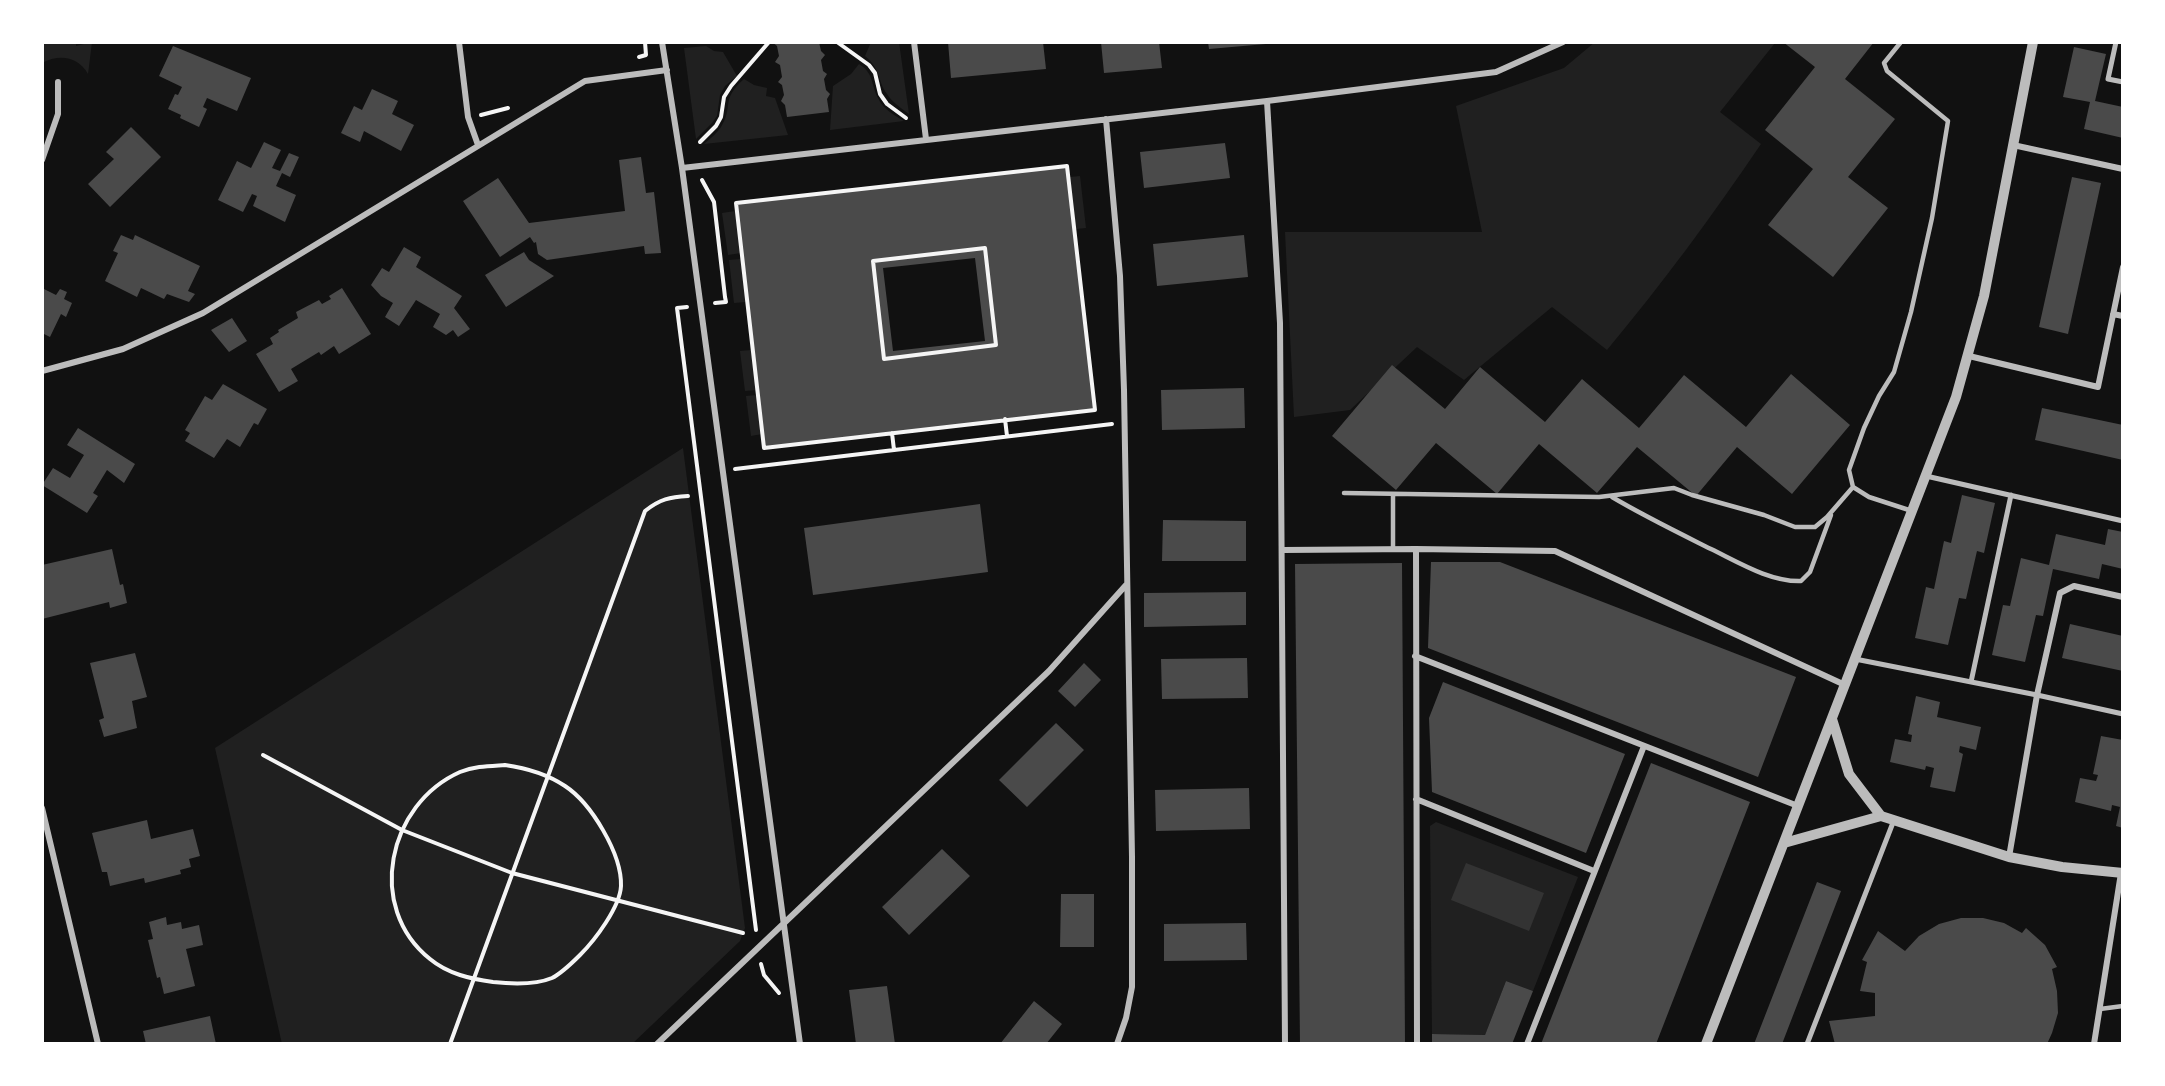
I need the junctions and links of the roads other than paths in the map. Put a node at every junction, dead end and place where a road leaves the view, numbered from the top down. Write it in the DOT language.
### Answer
graph roads {
  1 [pos="459,42"];
  2 [pos="662,42"];
  3 [pos="914,42"];
  4 [pos="1563,42"];
  5 [pos="1901,42"];
  6 [pos="2033,42"];
  7 [pos="2116,42"];
  8 [pos="667,70"];
  9 [pos="58,82"];
  10 [pos="2123,82"];
  11 [pos="1267,101"];
  12 [pos="1106,119"];
  13 [pos="926,139"];
  14 [pos="478,145"];
  15 [pos="2013,145"];
  16 [pos="42,160"];
  17 [pos="682,168"];
  18 [pos="2123,169"];
  19 [pos="2123,267"];
  20 [pos="2113,314"];
  21 [pos="2123,316"];
  22 [pos="1969,356"];
  23 [pos="42,371"];
  24 [pos="1926,476"];
  25 [pos="1853,487"];
  26 [pos="1344,493"];
  27 [pos="1393,494"];
  28 [pos="2012,495"];
  29 [pos="1612,496"];
  30 [pos="1912,511"];
  31 [pos="1832,512"];
  32 [pos="2123,521"];
  33 [pos="1393,549"];
  34 [pos="1416,549"];
  35 [pos="1283,550"];
  36 [pos="1127,584"];
  37 [pos="2123,597"];
  38 [pos="1415,656"];
  39 [pos="1855,659"];
  40 [pos="1971,682"];
  41 [pos="1845,685"];
  42 [pos="2037,694"];
  43 [pos="2123,714"];
  44 [pos="1832,719"];
  45 [pos="1644,746"];
  46 [pos="1416,799"];
  47 [pos="1798,806"];
  48 [pos="42,808"];
  49 [pos="1881,816"];
  50 [pos="1894,820"];
  51 [pos="1784,843"];
  52 [pos="2009,857"];
  53 [pos="1594,871"];
  54 [pos="2122,873"];
  55 [pos="784,923"];
  56 [pos="2123,1006"];
  57 [pos="2100,1009"];
  58 [pos="98,1044"];
  59 [pos="657,1044"];
  60 [pos="800,1044"];
  61 [pos="1117,1044"];
  62 [pos="1285,1044"];
  63 [pos="1417,1044"];
  64 [pos="1527,1044"];
  65 [pos="1706,1044"];
  66 [pos="1808,1044"];
  67 [pos="2094,1044"];
  1 -- 14 [label="street"];
  2 -- 8 [label="street"];
  3 -- 13 [label="street"];
  4 -- 11 [label="street"];
  5 -- 25 [label="lane"];
  6 -- 15 [label="street"];
  7 -- 10 [label="street"];
  8 -- 14 [label="street"];
  8 -- 17 [label="street"];
  9 -- 16 [label="street"];
  11 -- 12 [label="street"];
  11 -- 35 [label="street"];
  12 -- 13 [label="street"];
  12 -- 36 [label="street"];
  13 -- 17 [label="street"];
  14 -- 23 [label="street"];
  15 -- 18 [label="street"];
  15 -- 22 [label="street"];
  17 -- 55 [label="street"];
  19 -- 20 [label="street"];
  20 -- 21 [label="street"];
  20 -- 22 [label="street"];
  22 -- 24 [label="street"];
  24 -- 28 [label="street"];
  24 -- 30 [label="street"];
  25 -- 30 [label="lane"];
  25 -- 31 [label="lane"];
  26 -- 27 [label="lane"];
  27 -- 29 [label="lane"];
  27 -- 33 [label="lane"];
  28 -- 32 [label="street"];
  28 -- 40 [label="street"];
  29 -- 31 [label="lane"];
  29 -- 31 [label="lane"];
  30 -- 39 [label="street"];
  33 -- 34 [label="street"];
  33 -- 35 [label="street"];
  34 -- 38 [label="street"];
  34 -- 41 [label="street"];
  35 -- 62 [label="street"];
  36 -- 55 [label="street"];
  36 -- 61 [label="street"];
  37 -- 42 [label="street"];
  38 -- 45 [label="street"];
  38 -- 46 [label="street"];
  39 -- 40 [label="street"];
  39 -- 41 [label="street"];
  40 -- 42 [label="street"];
  41 -- 44 [label="street"];
  42 -- 43 [label="street"];
  42 -- 52 [label="street"];
  44 -- 47 [label="street"];
  44 -- 49 [label="street"];
  45 -- 47 [label="street"];
  45 -- 53 [label="street"];
  46 -- 53 [label="street"];
  46 -- 63 [label="street"];
  47 -- 51 [label="street"];
  48 -- 58 [label="street"];
  49 -- 50 [label="street"];
  49 -- 51 [label="street"];
  50 -- 52 [label="street"];
  50 -- 66 [label="street"];
  51 -- 65 [label="street"];
  52 -- 54 [label="street"];
  53 -- 64 [label="street"];
  54 -- 57 [label="street"];
  55 -- 59 [label="street"];
  55 -- 60 [label="street"];
  56 -- 57 [label="lane"];
  57 -- 67 [label="street"];
}
